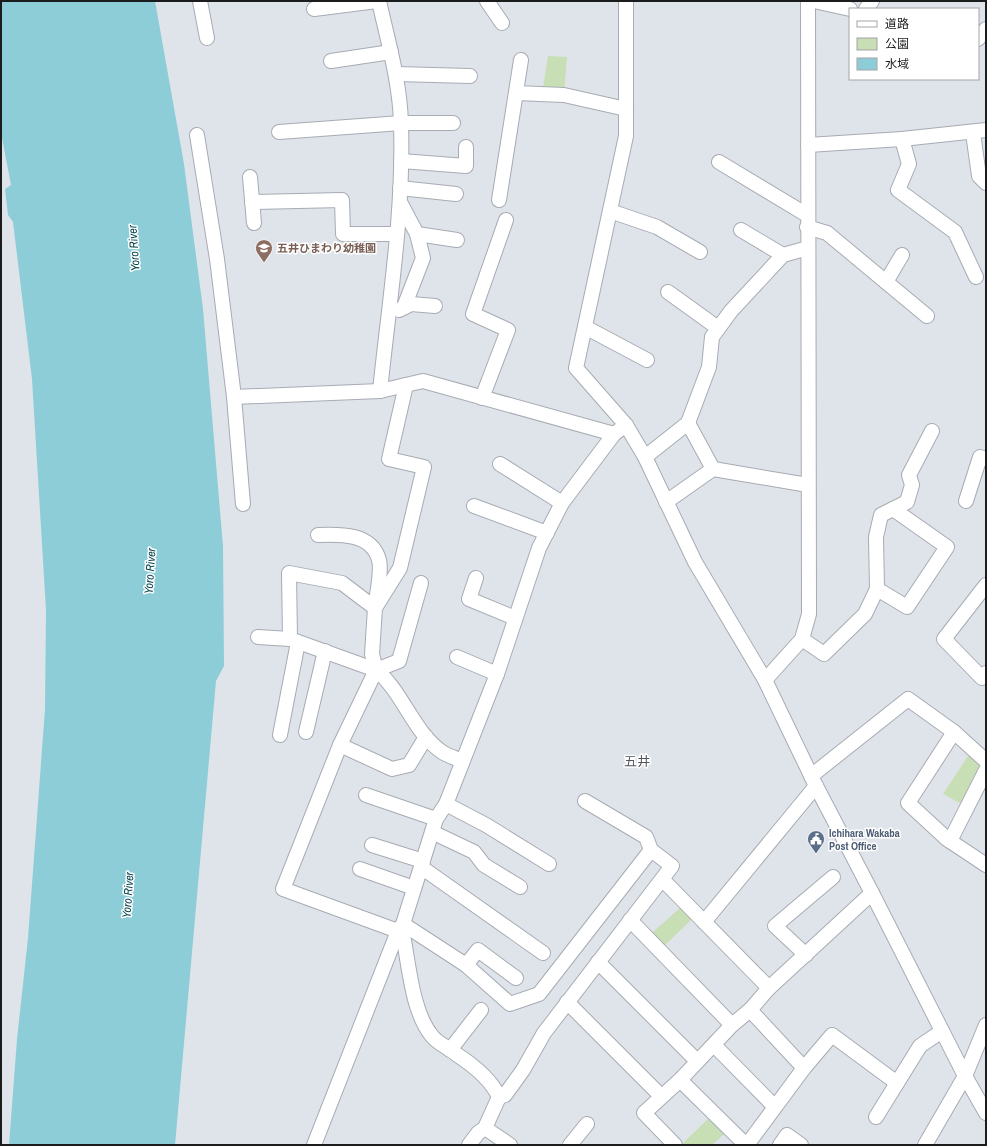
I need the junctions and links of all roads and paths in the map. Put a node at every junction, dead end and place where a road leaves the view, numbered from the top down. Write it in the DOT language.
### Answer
graph roads {
  1 [pos="200,1"];
  2 [pos="378,1"];
  3 [pos="488,1"];
  4 [pos="626,1"];
  5 [pos="808,1"];
  6 [pos="814,1"];
  7 [pos="314,9"];
  8 [pos="849,9"];
  9 [pos="502,23"];
  10 [pos="986,29"];
  11 [pos="207,38"];
  12 [pos="979,38"];
  13 [pos="391,52"];
  14 [pos="521,60"];
  15 [pos="331,61"];
  16 [pos="396,74"];
  17 [pos="470,76"];
  18 [pos="516,93"];
  19 [pos="626,109"];
  20 [pos="401,123"];
  21 [pos="453,123"];
  22 [pos="979,131"];
  23 [pos="279,132"];
  24 [pos="196,135"];
  25 [pos="902,139"];
  26 [pos="808,144"];
  27 [pos="466,147"];
  28 [pos="400,161"];
  29 [pos="719,162"];
  30 [pos="250,177"];
  31 [pos="986,183"];
  32 [pos="456,194"];
  33 [pos="400,195"];
  34 [pos="499,200"];
  35 [pos="252,202"];
  36 [pos="610,211"];
  37 [pos="506,220"];
  38 [pos="807,221"];
  39 [pos="254,223"];
  40 [pos="741,230"];
  41 [pos="397,234"];
  42 [pos="417,234"];
  43 [pos="457,240"];
  44 [pos="808,248"];
  45 [pos="700,252"];
  46 [pos="784,255"];
  47 [pos="902,255"];
  48 [pos="976,277"];
  49 [pos="886,282"];
  50 [pos="668,292"];
  51 [pos="435,306"];
  52 [pos="404,307"];
  53 [pos="388,315"];
  54 [pos="928,316"];
  55 [pos="585,327"];
  56 [pos="718,328"];
  57 [pos="647,360"];
  58 [pos="406,385"];
  59 [pos="380,391"];
  60 [pos="234,397"];
  61 [pos="482,398"];
  62 [pos="688,423"];
  63 [pos="626,425"];
  64 [pos="932,431"];
  65 [pos="614,434"];
  66 [pos="645,457"];
  67 [pos="986,459"];
  68 [pos="500,464"];
  69 [pos="713,469"];
  70 [pos="808,485"];
  71 [pos="966,501"];
  72 [pos="666,502"];
  73 [pos="562,503"];
  74 [pos="243,504"];
  75 [pos="474,506"];
  76 [pos="893,509"];
  77 [pos="546,533"];
  78 [pos="318,535"];
  79 [pos="476,578"];
  80 [pos="421,583"];
  81 [pos="986,584"];
  82 [pos="877,589"];
  83 [pos="376,608"];
  84 [pos="515,618"];
  85 [pos="258,637"];
  86 [pos="802,639"];
  87 [pos="294,640"];
  88 [pos="325,651"];
  89 [pos="457,657"];
  90 [pos="376,670"];
  91 [pos="986,673"];
  92 [pos="497,674"];
  93 [pos="765,680"];
  94 [pos="306,732"];
  95 [pos="954,732"];
  96 [pos="280,734"];
  97 [pos="426,737"];
  98 [pos="340,745"];
  99 [pos="462,761"];
  100 [pos="986,761"];
  101 [pos="986,770"];
  102 [pos="813,781"];
  103 [pos="366,795"];
  104 [pos="585,802"];
  105 [pos="446,804"];
  106 [pos="434,826"];
  107 [pos="950,841"];
  108 [pos="372,845"];
  109 [pos="651,850"];
  110 [pos="422,864"];
  111 [pos="549,864"];
  112 [pos="986,866"];
  113 [pos="360,869"];
  114 [pos="833,877"];
  115 [pos="662,880"];
  116 [pos="520,887"];
  117 [pos="414,888"];
  118 [pos="872,893"];
  119 [pos="630,920"];
  120 [pos="704,922"];
  121 [pos="401,928"];
  122 [pos="543,953"];
  123 [pos="806,955"];
  124 [pos="598,962"];
  125 [pos="466,965"];
  126 [pos="516,978"];
  127 [pos="769,988"];
  128 [pos="567,1002"];
  129 [pos="481,1010"];
  130 [pos="750,1010"];
  131 [pos="732,1025"];
  132 [pos="986,1025"];
  133 [pos="942,1031"];
  134 [pos="714,1046"];
  135 [pos="450,1050"];
  136 [pos="698,1061"];
  137 [pos="804,1068"];
  138 [pos="965,1076"];
  139 [pos="680,1080"];
  140 [pos="897,1083"];
  141 [pos="661,1096"];
  142 [pos="499,1097"];
  143 [pos="774,1106"];
  144 [pos="986,1113"];
  145 [pos="876,1117"];
  146 [pos="587,1124"];
  147 [pos="485,1128"];
  148 [pos="314,1145"];
  149 [pos="469,1145"];
  150 [pos="510,1145"];
  151 [pos="570,1145"];
  152 [pos="675,1145"];
  153 [pos="746,1145"];
  154 [pos="780,1145"];
  155 [pos="801,1145"];
  156 [pos="925,1145"];
  1 -- 11 [label="street"];
  2 -- 7 [label="street"];
  2 -- 13 [label="street"];
  3 -- 9 [label="street"];
  4 -- 19 [label="street"];
  5 -- 26 [label="street"];
  6 -- 8 [label="street"];
  10 -- 12 [label="street"];
  13 -- 15 [label="street"];
  13 -- 16 [label="street"];
  14 -- 18 [label="street"];
  16 -- 17 [label="street"];
  16 -- 20 [label="street"];
  18 -- 19 [label="street"];
  18 -- 34 [label="street"];
  19 -- 36 [label="street"];
  20 -- 21 [label="street"];
  20 -- 23 [label="street"];
  20 -- 28 [label="street"];
  22 -- 25 [label="street"];
  22 -- 31 [label="street"];
  24 -- 60 [label="street"];
  25 -- 26 [label="street"];
  25 -- 48 [label="street"];
  26 -- 38 [label="street"];
  27 -- 28 [label="street"];
  28 -- 33 [label="street"];
  29 -- 38 [label="street"];
  30 -- 35 [label="street"];
  32 -- 33 [label="street"];
  33 -- 41 [label="street"];
  33 -- 42 [label="street"];
  35 -- 39 [label="street"];
  35 -- 41 [label="street"];
  36 -- 45 [label="street"];
  36 -- 55 [label="street"];
  37 -- 61 [label="street"];
  38 -- 44 [label="street"];
  38 -- 49 [label="street"];
  40 -- 46 [label="street"];
  41 -- 53 [label="street"];
  42 -- 43 [label="street"];
  42 -- 52 [label="street"];
  44 -- 46 [label="street"];
  44 -- 70 [label="street"];
  46 -- 56 [label="street"];
  47 -- 49 [label="street"];
  49 -- 54 [label="street"];
  50 -- 56 [label="street"];
  51 -- 52 [label="street"];
  52 -- 53 [label="street"];
  53 -- 59 [label="street"];
  55 -- 57 [label="street"];
  55 -- 63 [label="street"];
  56 -- 62 [label="street"];
  58 -- 59 [label="street"];
  58 -- 61 [label="street"];
  58 -- 83 [label="street"];
  59 -- 60 [label="street"];
  60 -- 74 [label="street"];
  61 -- 65 [label="street"];
  62 -- 66 [label="street"];
  62 -- 69 [label="street"];
  63 -- 65 [label="street"];
  63 -- 66 [label="street"];
  64 -- 76 [label="street"];
  65 -- 73 [label="street"];
  66 -- 72 [label="street"];
  67 -- 71 [label="street"];
  68 -- 73 [label="street"];
  69 -- 70 [label="street"];
  69 -- 72 [label="street"];
  70 -- 86 [label="street"];
  72 -- 93 [label="street"];
  73 -- 77 [label="street"];
  75 -- 77 [label="street"];
  76 -- 82 [label="street"];
  76 -- 82 [label="street"];
  77 -- 84 [label="street"];
  78 -- 83 [label="street"];
  79 -- 84 [label="street"];
  80 -- 90 [label="street"];
  81 -- 91 [label="street"];
  82 -- 86 [label="street"];
  83 -- 87 [label="street"];
  83 -- 90 [label="street"];
  84 -- 92 [label="street"];
  85 -- 87 [label="street"];
  86 -- 93 [label="street"];
  87 -- 88 [label="street"];
  87 -- 96 [label="street"];
  88 -- 90 [label="street"];
  88 -- 94 [label="street"];
  89 -- 92 [label="street"];
  90 -- 97 [label="street"];
  90 -- 98 [label="street"];
  92 -- 99 [label="street"];
  93 -- 102 [label="street"];
  95 -- 100 [label="street"];
  95 -- 102 [label="street"];
  95 -- 107 [label="street"];
  97 -- 98 [label="street"];
  97 -- 99 [label="street"];
  98 -- 121 [label="street"];
  99 -- 105 [label="street"];
  101 -- 107 [label="street"];
  102 -- 118 [label="street"];
  102 -- 120 [label="street"];
  103 -- 106 [label="street"];
  104 -- 109 [label="street"];
  105 -- 106 [label="street"];
  105 -- 111 [label="street"];
  106 -- 110 [label="street"];
  106 -- 116 [label="street"];
  107 -- 112 [label="street"];
  108 -- 110 [label="street"];
  109 -- 115 [label="street"];
  109 -- 125 [label="street"];
  110 -- 117 [label="street"];
  110 -- 122 [label="street"];
  113 -- 117 [label="street"];
  114 -- 123 [label="street"];
  115 -- 119 [label="street"];
  115 -- 120 [label="street"];
  117 -- 121 [label="street"];
  118 -- 123 [label="street"];
  118 -- 133 [label="street"];
  119 -- 124 [label="street"];
  119 -- 131 [label="street"];
  120 -- 127 [label="street"];
  121 -- 125 [label="street"];
  121 -- 135 [label="street"];
  121 -- 148 [label="street"];
  123 -- 127 [label="street"];
  124 -- 128 [label="street"];
  124 -- 136 [label="street"];
  125 -- 126 [label="street"];
  127 -- 130 [label="street"];
  128 -- 141 [label="street"];
  128 -- 142 [label="street"];
  129 -- 135 [label="street"];
  130 -- 131 [label="street"];
  130 -- 137 [label="street"];
  131 -- 134 [label="street"];
  132 -- 138 [label="street"];
  133 -- 138 [label="street"];
  133 -- 140 [label="street"];
  134 -- 136 [label="street"];
  134 -- 143 [label="street"];
  135 -- 142 [label="street"];
  136 -- 139 [label="street"];
  137 -- 140 [label="street"];
  137 -- 143 [label="street"];
  138 -- 144 [label="street"];
  138 -- 156 [label="street"];
  139 -- 141 [label="street"];
  139 -- 153 [label="street"];
  140 -- 145 [label="street"];
  141 -- 152 [label="street"];
  142 -- 147 [label="street"];
  143 -- 153 [label="street"];
  146 -- 151 [label="street"];
  147 -- 149 [label="street"];
  147 -- 150 [label="street"];
  154 -- 155 [label="street"];
}
